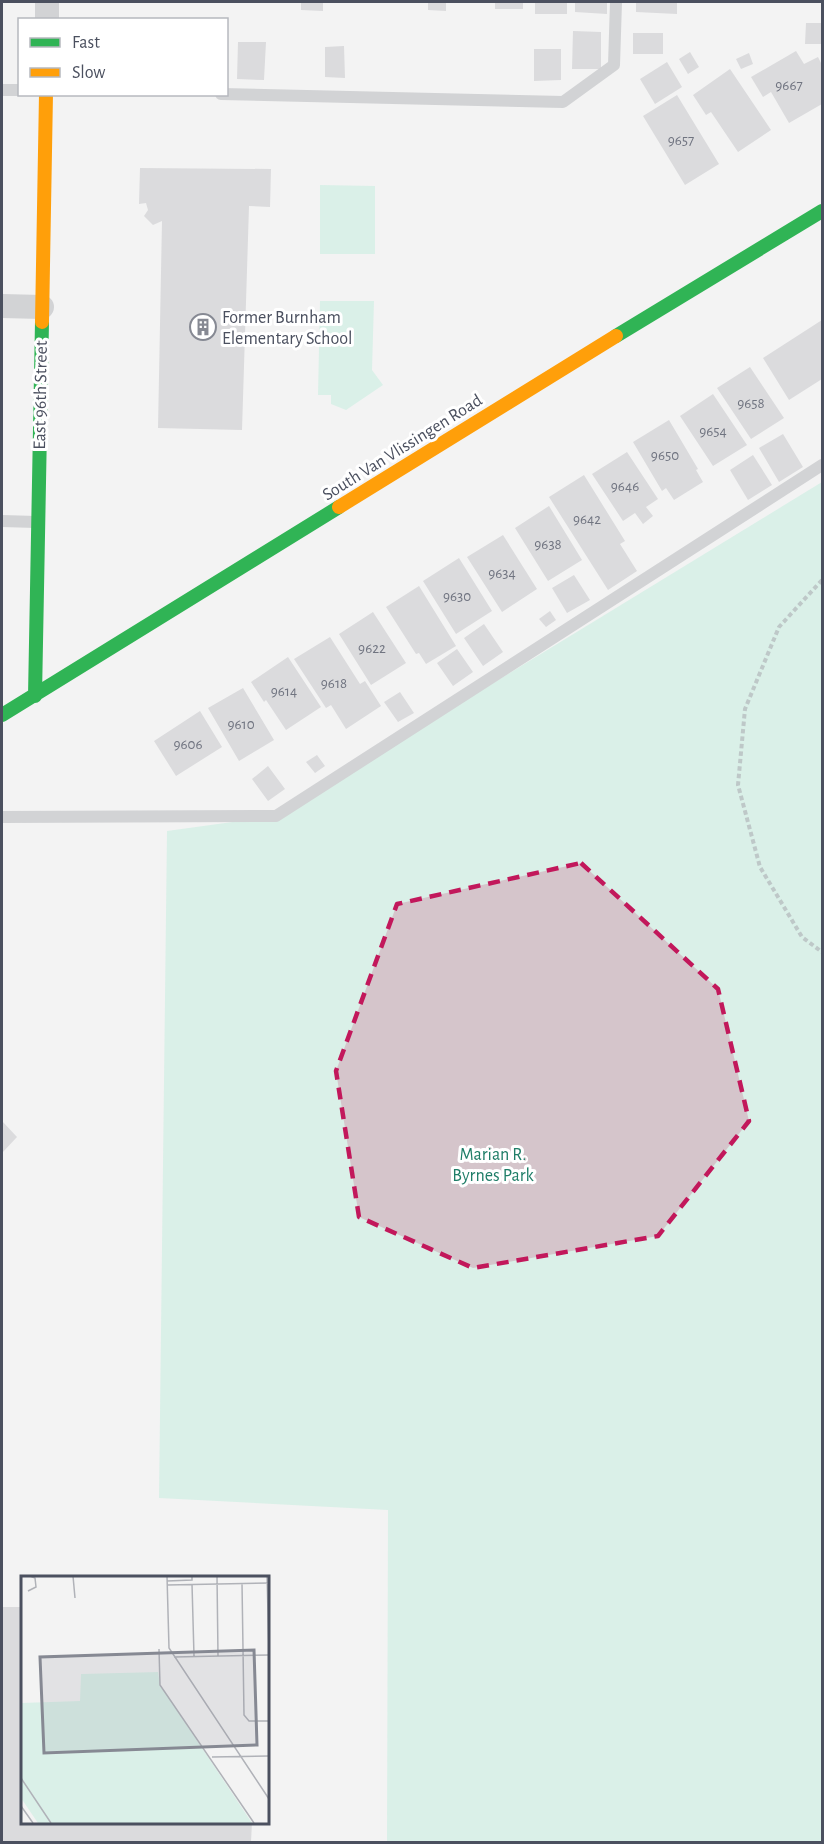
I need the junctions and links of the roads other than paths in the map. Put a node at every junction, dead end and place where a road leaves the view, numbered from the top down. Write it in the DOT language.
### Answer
graph roads {
  1 [pos="47,2"];
  2 [pos="616,2"];
  3 [pos="47,18"];
  4 [pos="2,90"];
  5 [pos="18,90"];
  6 [pos="228,94"];
  7 [pos="46,96"];
  8 [pos="822,211"];
  9 [pos="2,306"];
  10 [pos="42,307"];
  11 [pos="822,465"];
  12 [pos="2,521"];
  13 [pos="38,522"];
  14 [pos="35,696"];
  15 [pos="2,715"];
  16 [pos="2,818"];
  1 -- 3 [label="street"];
  2 -- 6 [label="lane"];
  4 -- 5 [label="lane"];
  7 -- 10 [label="street, East 96th Street"];
  8 -- 14 [label="street, South Van Vlissingen Road"];
  9 -- 10 [label="street"];
  10 -- 13 [label="street, East 96th Street"];
  11 -- 16 [label="lane"];
  12 -- 13 [label="lane"];
  13 -- 14 [label="street, East 96th Street"];
  14 -- 15 [label="street, South Van Vlissingen Road"];
}
